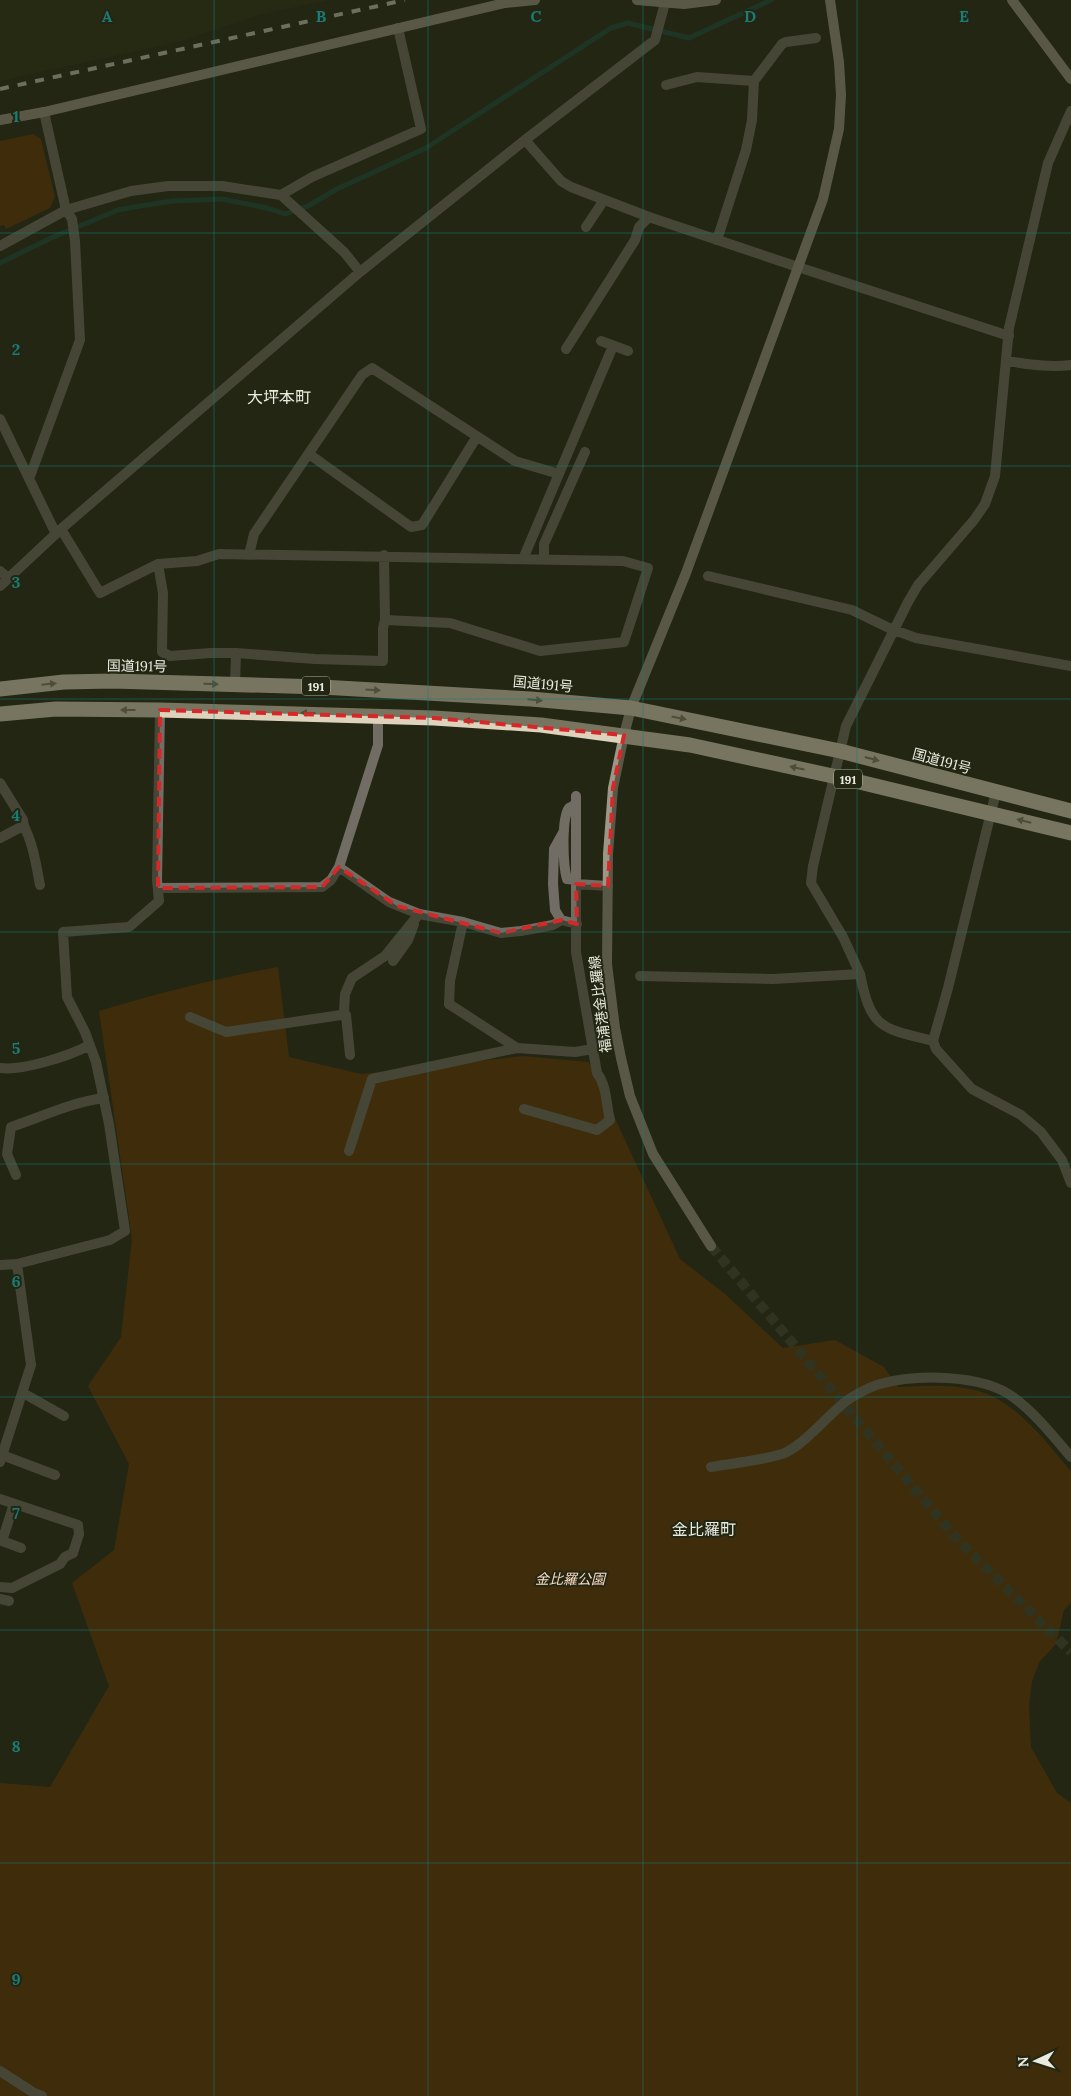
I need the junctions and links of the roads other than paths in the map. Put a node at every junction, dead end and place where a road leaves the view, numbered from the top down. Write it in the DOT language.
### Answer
graph roads {
  1 [pos="535,0"];
  2 [pos="637,0"];
  3 [pos="716,0"];
  4 [pos="830,0"];
  5 [pos="1012,0"];
  6 [pos="665,3"];
  7 [pos="398,28"];
  8 [pos="816,38"];
  9 [pos="1071,79"];
  10 [pos="754,81"];
  11 [pos="666,86"];
  12 [pos="1071,111"];
  13 [pos="44,112"];
  14 [pos="0,120"];
  15 [pos="525,140"];
  16 [pos="281,195"];
  17 [pos="604,200"];
  18 [pos="69,215"];
  19 [pos="649,217"];
  20 [pos="586,227"];
  21 [pos="717,240"];
  22 [pos="0,246"];
  23 [pos="798,266"];
  24 [pos="360,272"];
  25 [pos="1009,336"];
  26 [pos="601,341"];
  27 [pos="613,346"];
  28 [pos="566,349"];
  29 [pos="628,351"];
  30 [pos="1007,361"];
  31 [pos="1071,365"];
  32 [pos="0,419"];
  33 [pos="476,438"];
  34 [pos="585,452"];
  35 [pos="309,454"];
  36 [pos="559,474"];
  37 [pos="29,479"];
  38 [pos="59,532"];
  39 [pos="249,555"];
  40 [pos="384,556"];
  41 [pos="523,559"];
  42 [pos="544,560"];
  43 [pos="158,564"];
  44 [pos="0,571"];
  45 [pos="708,576"];
  46 [pos="8,578"];
  47 [pos="0,586"];
  48 [pos="385,620"];
  49 [pos="894,630"];
  50 [pos="236,653"];
  51 [pos="1071,666"];
  52 [pos="235,684"];
  53 [pos="0,689"];
  54 [pos="632,708"];
  55 [pos="160,710"];
  56 [pos="0,714"];
  57 [pos="378,716"];
  58 [pos="624,735"];
  59 [pos="840,751"];
  60 [pos="833,776"];
  61 [pos="0,783"];
  62 [pos="996,792"];
  63 [pos="1071,811"];
  64 [pos="991,814"];
  65 [pos="23,826"];
  66 [pos="564,831"];
  67 [pos="1071,833"];
  68 [pos="0,838"];
  69 [pos="339,866"];
  70 [pos="576,882"];
  71 [pos="40,885"];
  72 [pos="608,886"];
  73 [pos="158,888"];
  74 [pos="419,914"];
  75 [pos="562,920"];
  76 [pos="463,922"];
  77 [pos="577,924"];
  78 [pos="393,962"];
  79 [pos="860,974"];
  80 [pos="640,976"];
  81 [pos="344,1012"];
  82 [pos="190,1017"];
  83 [pos="933,1042"];
  84 [pos="90,1045"];
  85 [pos="517,1048"];
  86 [pos="593,1049"];
  87 [pos="350,1055"];
  88 [pos="0,1068"];
  89 [pos="104,1098"];
  90 [pos="524,1109"];
  91 [pos="3,1149"];
  92 [pos="349,1151"];
  93 [pos="16,1174"];
  94 [pos="1071,1183"];
  95 [pos="711,1246"];
  96 [pos="17,1264"];
  97 [pos="0,1265"];
  98 [pos="23,1393"];
  99 [pos="64,1416"];
  100 [pos="1071,1457"];
  101 [pos="1,1458"];
  102 [pos="711,1467"];
  103 [pos="55,1474"];
  104 [pos="0,1499"];
  105 [pos="14,1504"];
  106 [pos="21,1548"];
  107 [pos="4,1587"];
  108 [pos="5,1600"];
  109 [pos="0,2070"];
  110 [pos="42,2096"];
  1 -- 7 [label="street"];
  2 -- 6 [label="street"];
  3 -- 6 [label="street"];
  4 -- 23 [label="street, 福浦港金比羅線"];
  5 -- 9 [label="street"];
  6 -- 15 [label="street"];
  7 -- 13 [label="street"];
  7 -- 16 [label="street"];
  8 -- 10 [label="street"];
  10 -- 11 [label="street"];
  10 -- 21 [label="street"];
  12 -- 25 [label="street"];
  13 -- 14 [label="street"];
  13 -- 18 [label="street"];
  15 -- 17 [label="street"];
  15 -- 24 [label="street"];
  16 -- 18 [label="street"];
  16 -- 24 [label="street"];
  17 -- 19 [label="street"];
  17 -- 20 [label="street"];
  18 -- 22 [label="street"];
  18 -- 37 [label="street"];
  19 -- 21 [label="street"];
  19 -- 28 [label="street"];
  21 -- 23 [label="street"];
  23 -- 25 [label="street"];
  23 -- 54 [label="street, 福浦港金比羅線"];
  24 -- 38 [label="street"];
  25 -- 30 [label="street"];
  26 -- 27 [label="street"];
  27 -- 29 [label="street"];
  27 -- 36 [label="street"];
  30 -- 31 [label="street"];
  30 -- 49 [label="street"];
  32 -- 37 [label="street"];
  33 -- 35 [label="street"];
  33 -- 35 [label="street"];
  33 -- 36 [label="street"];
  34 -- 42 [label="street"];
  35 -- 39 [label="street"];
  36 -- 41 [label="street"];
  37 -- 38 [label="street"];
  38 -- 43 [label="street"];
  38 -- 46 [label="street"];
  39 -- 40 [label="street"];
  39 -- 43 [label="street"];
  40 -- 41 [label="street"];
  40 -- 48 [label="street"];
  41 -- 42 [label="street"];
  42 -- 48 [label="street"];
  43 -- 50 [label="street"];
  44 -- 46 [label="street"];
  45 -- 49 [label="street"];
  46 -- 47 [label="street"];
  48 -- 50 [label="street"];
  49 -- 51 [label="street"];
  49 -- 59 [label="street"];
  50 -- 52 [label="street"];
  53 -- 52 [label="highway, 国道191号 / 191, one-way"];
  52 -- 54 [label="highway, 国道191号 / 191, one-way"];
  54 -- 58 [label="street, 福浦港金比羅線"];
  54 -- 59 [label="highway, 国道191号 / 191, one-way"];
  55 -- 56 [label="highway, 191, one-way"];
  57 -- 55 [label="highway, 191, one-way"];
  55 -- 73 [label="street"];
  58 -- 57 [label="highway, 191, one-way"];
  57 -- 69 [label="street"];
  60 -- 58 [label="highway, 191, one-way"];
  58 -- 72 [label="street, 福浦港金比羅線"];
  59 -- 60 [label="street"];
  59 -- 62 [label="highway, 国道191号 / 191, one-way"];
  60 -- 64 [label="highway, 191"];
  60 -- 79 [label="street"];
  61 -- 65 [label="street"];
  62 -- 63 [label="highway, 国道191号 / 191"];
  62 -- 64 [label="street"];
  67 -- 64 [label="highway, 191, one-way"];
  64 -- 83 [label="street"];
  65 -- 68 [label="street"];
  65 -- 71 [label="street"];
  66 -- 70 [label="street"];
  66 -- 70 [label="street"];
  66 -- 75 [label="street"];
  69 -- 73 [label="street"];
  69 -- 74 [label="street"];
  70 -- 72 [label="street"];
  70 -- 77 [label="street"];
  72 -- 95 [label="street, 福浦港金比羅線"];
  73 -- 84 [label="street"];
  74 -- 76 [label="street"];
  74 -- 78 [label="street"];
  74 -- 81 [label="street"];
  75 -- 76 [label="street"];
  75 -- 77 [label="street"];
  76 -- 85 [label="street"];
  77 -- 86 [label="street"];
  79 -- 80 [label="street"];
  79 -- 83 [label="street"];
  81 -- 82 [label="street"];
  81 -- 87 [label="street"];
  83 -- 94 [label="street"];
  84 -- 88 [label="street"];
  84 -- 89 [label="street"];
  85 -- 86 [label="street"];
  85 -- 92 [label="street"];
  86 -- 90 [label="street"];
  89 -- 91 [label="street"];
  89 -- 96 [label="street"];
  91 -- 93 [label="street"];
  96 -- 97 [label="street"];
  96 -- 98 [label="street"];
  98 -- 99 [label="street"];
  98 -- 101 [label="street"];
  100 -- 102 [label="street"];
  101 -- 103 [label="street"];
  104 -- 105 [label="street"];
  105 -- 106 [label="street"];
  105 -- 107 [label="street"];
  107 -- 108 [label="street"];
  109 -- 110 [label="street"];
}
